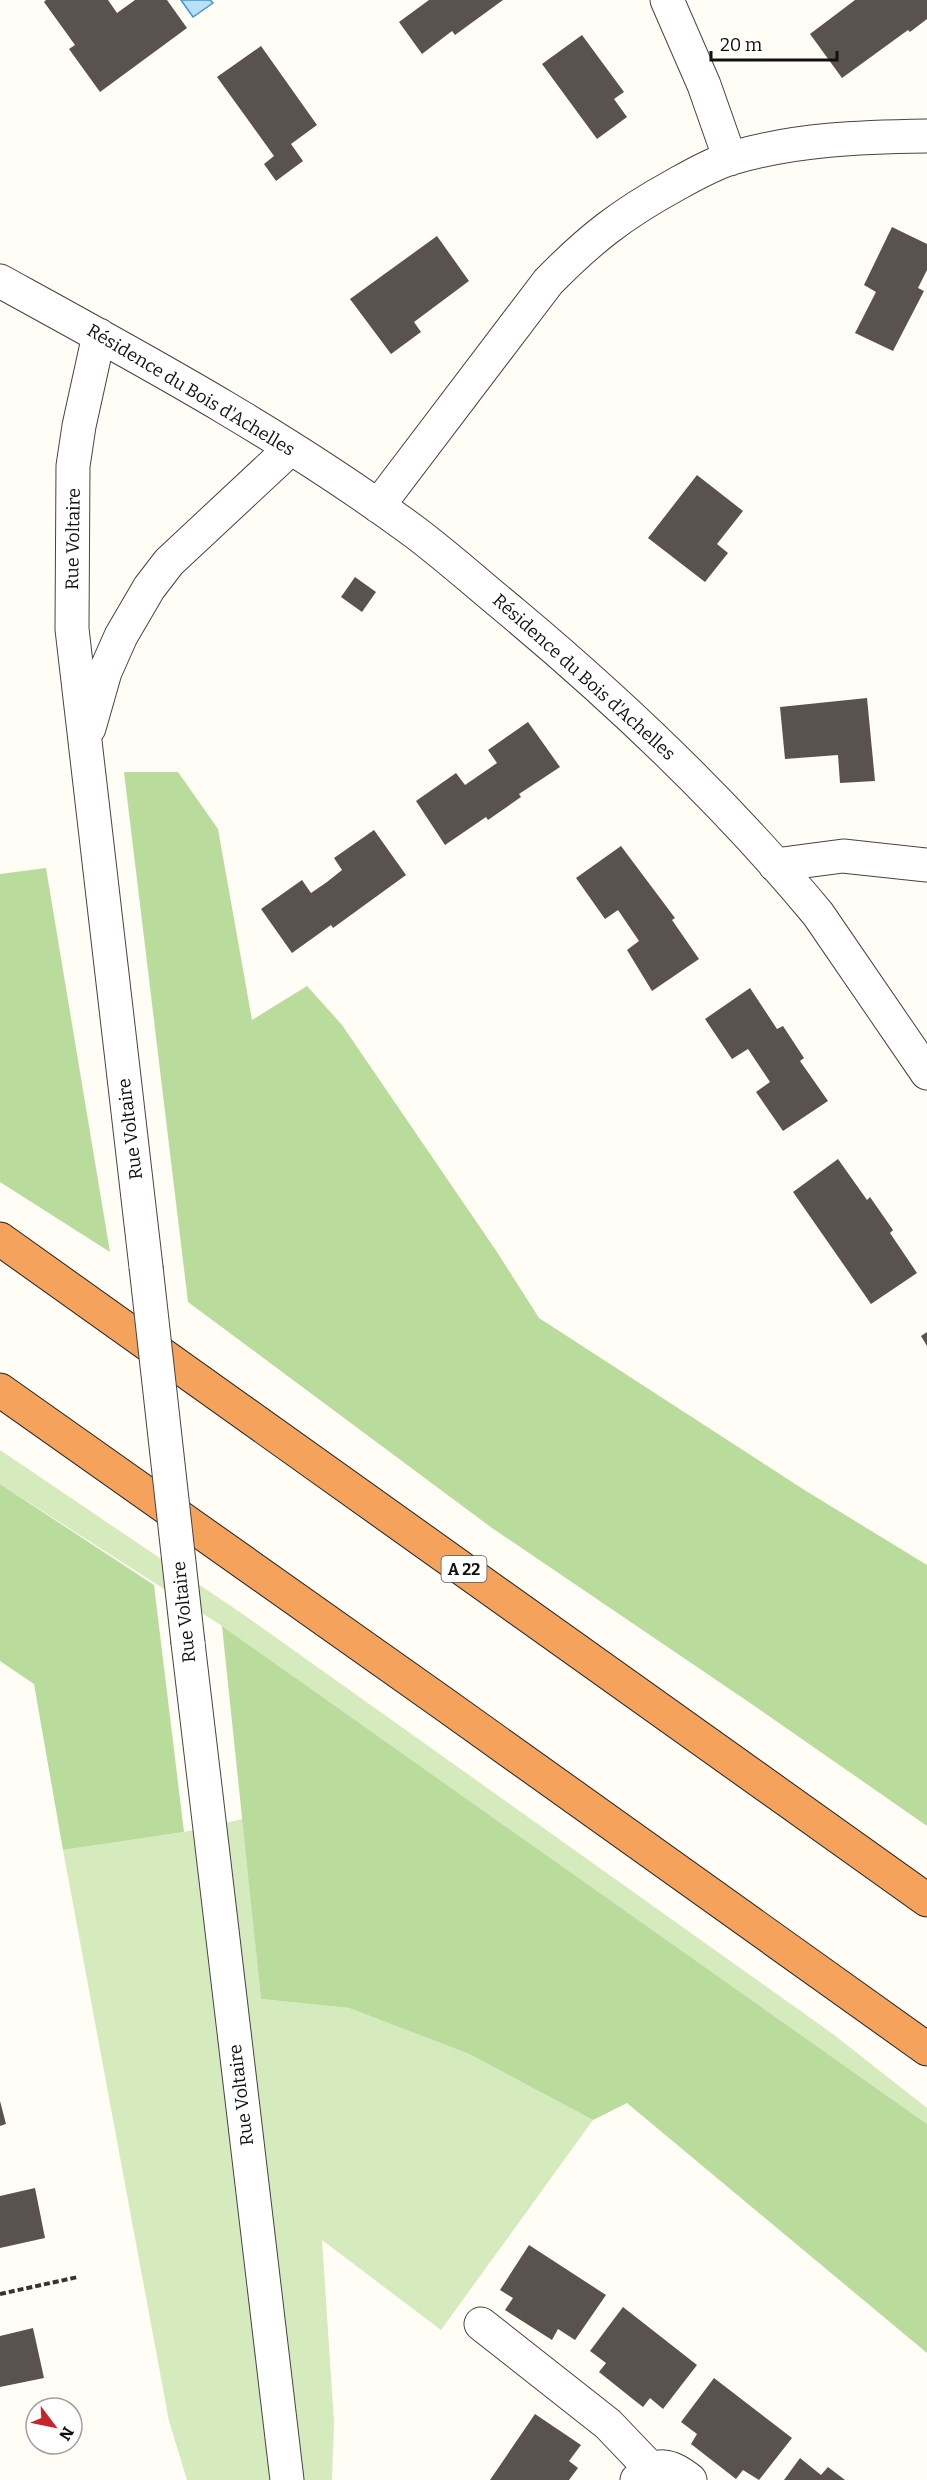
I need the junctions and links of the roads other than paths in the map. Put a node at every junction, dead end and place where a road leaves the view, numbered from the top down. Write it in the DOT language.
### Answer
graph roads {
  1 [pos="667,0"];
  2 [pos="927,136"];
  3 [pos="730,159"];
  4 [pos="0,281"];
  5 [pos="99,335"];
  6 [pos="290,449"];
  7 [pos="378,506"];
  8 [pos="85,744"];
  9 [pos="775,865"];
  10 [pos="927,865"];
  11 [pos="927,1073"];
  12 [pos="0,1239"];
  13 [pos="0,1390"];
  14 [pos="927,1900"];
  15 [pos="927,2049"];
  16 [pos="481,2324"];
  17 [pos="644,2474"];
  18 [pos="287,2480"];
  19 [pos="690,2480"];
  1 -- 3 [label="street"];
  2 -- 3 [label="street"];
  3 -- 7 [label="street"];
  4 -- 5 [label="street, Résidence du Bois d'Achelles"];
  5 -- 6 [label="street, Résidence du Bois d'Achelles"];
  5 -- 8 [label="street, Rue Voltaire"];
  6 -- 7 [label="street, Résidence du Bois d'Achelles"];
  6 -- 8 [label="street, Rue Voltaire"];
  7 -- 9 [label="street, Résidence du Bois d'Achelles"];
  8 -- 18 [label="street, Rue Voltaire, bridge"];
  9 -- 10 [label="street"];
  9 -- 11 [label="street, Résidence du Bois d'Achelles"];
  12 -- 14 [label="highway, A 22"];
  13 -- 15 [label="highway"];
  16 -- 17 [label="street"];
  17 -- 19 [label="street"];
}
